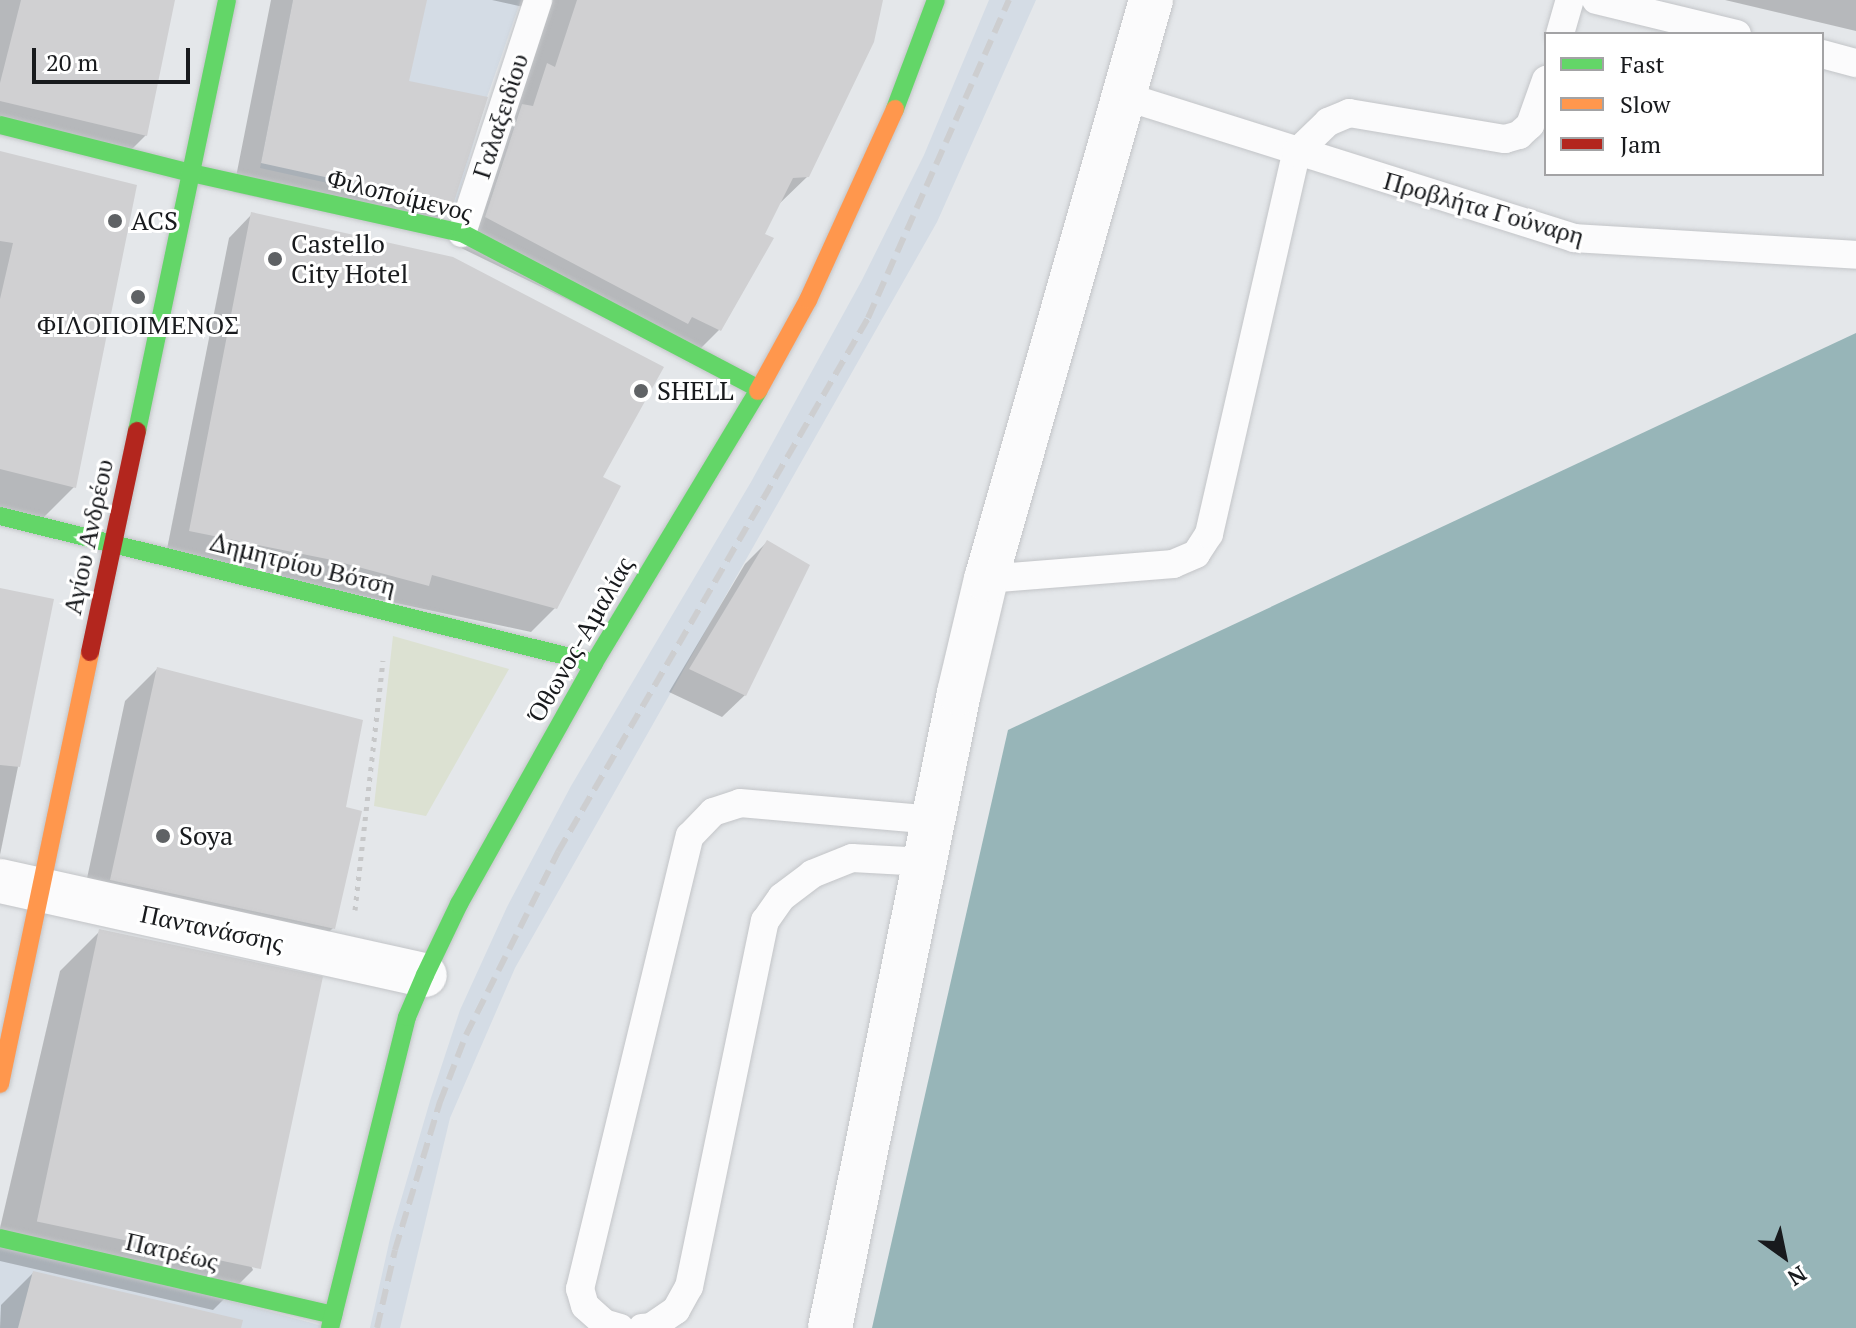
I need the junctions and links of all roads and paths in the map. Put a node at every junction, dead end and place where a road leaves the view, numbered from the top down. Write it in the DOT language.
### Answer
graph roads {
  1 [pos="227,0"];
  2 [pos="538,0"];
  3 [pos="936,0"];
  4 [pos="1151,0"];
  5 [pos="1570,0"];
  6 [pos="1596,0"];
  7 [pos="1561,32"];
  8 [pos="1729,32"];
  9 [pos="1824,55"];
  10 [pos="1856,63"];
  11 [pos="1544,86"];
  12 [pos="1124,96"];
  13 [pos="0,125"];
  14 [pos="1296,153"];
  15 [pos="191,173"];
  16 [pos="462,233"];
  17 [pos="1856,255"];
  18 [pos="759,389"];
  19 [pos="0,516"];
  20 [pos="113,544"];
  21 [pos="986,579"];
  22 [pos="389,612"];
  23 [pos="594,663"];
  24 [pos="934,820"];
  25 [pos="925,862"];
  26 [pos="20,886"];
  27 [pos="349,958"];
  28 [pos="425,975"];
  29 [pos="0,1084"];
  30 [pos="0,1238"];
  31 [pos="331,1321"];
  32 [pos="620,1328"];
  33 [pos="642,1328"];
  34 [pos="830,1328"];
  1 -- 15 [label="main road, Αγίου Ανδρέου"];
  2 -- 16 [label="lane, Γαλαξειδίου"];
  3 -- 18 [label="main road, Όθωνος-Αμαλίας"];
  4 -- 12 [label="street"];
  5 -- 7 [label="lane"];
  6 -- 8 [label="lane"];
  9 -- 10 [label="lane"];
  11 -- 14 [label="lane"];
  12 -- 14 [label="lane, Προβλήτα Γούναρη"];
  12 -- 21 [label="street"];
  13 -- 15 [label="main road, Φιλοποίμενος"];
  14 -- 17 [label="lane, Προβλήτα Γούναρη"];
  14 -- 21 [label="lane"];
  15 -- 16 [label="main road, Φιλοποίμενος"];
  15 -- 20 [label="main road, Αγίου Ανδρέου"];
  16 -- 18 [label="main road, Φιλοποίμενος"];
  18 -- 23 [label="main road, Όθωνος-Αμαλίας"];
  19 -- 20 [label="main road, Δημητρίου Βότση"];
  20 -- 22 [label="main road, Δημητρίου Βότση"];
  20 -- 26 [label="main road, Αγίου Ανδρέου"];
  21 -- 24 [label="street"];
  22 -- 23 [label="main road, Δημητρίου Βότση"];
  22 -- 27 [label="path"];
  23 -- 28 [label="main road, Όθωνος-Αμαλίας"];
  24 -- 25 [label="street"];
  24 -- 32 [label="lane"];
  25 -- 33 [label="lane"];
  25 -- 34 [label="street"];
  26 -- 27 [label="street, Παντανάσσης"];
  26 -- 29 [label="main road, Αγίου Ανδρέου"];
  27 -- 28 [label="street, Παντανάσσης"];
  28 -- 31 [label="main road, Όθωνος-Αμαλίας"];
  30 -- 31 [label="main road, Πατρέως"];
}
